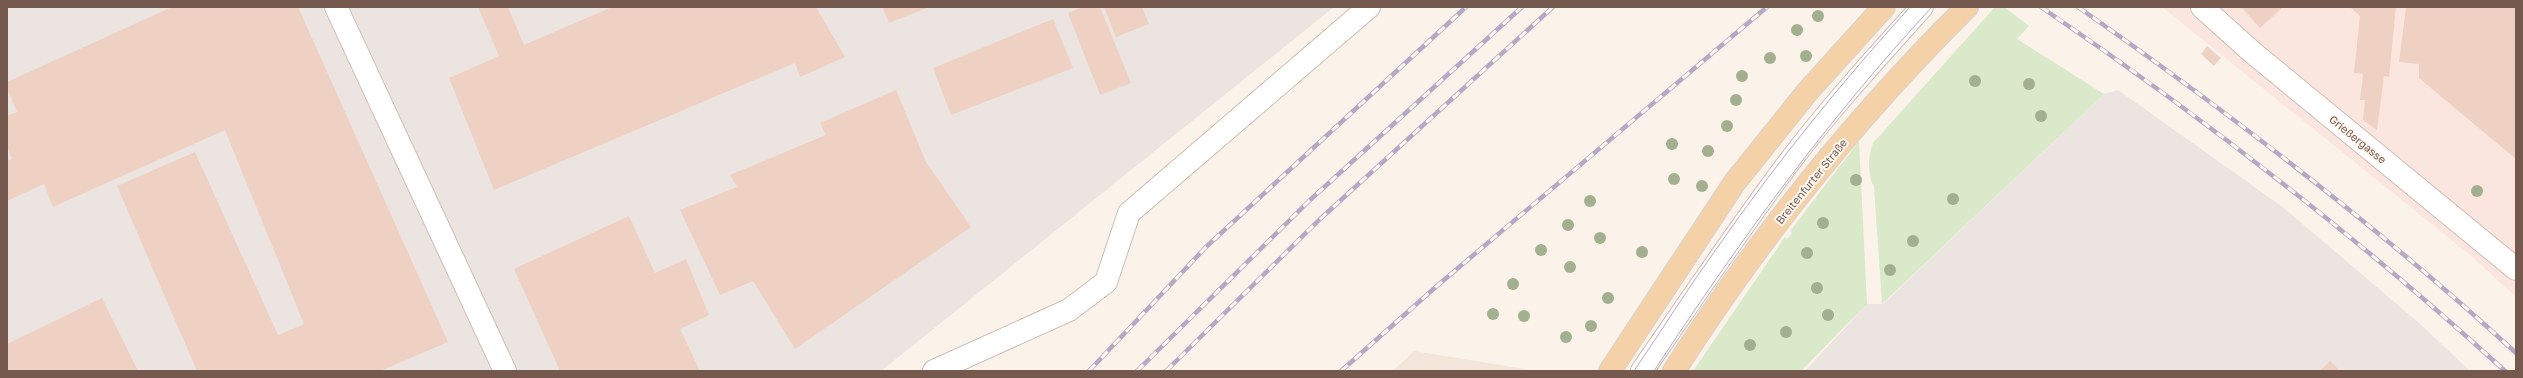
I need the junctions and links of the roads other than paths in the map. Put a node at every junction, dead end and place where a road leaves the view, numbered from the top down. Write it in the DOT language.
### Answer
graph roads {
  1 [pos="336,7"];
  2 [pos="1369,7"];
  3 [pos="1884,7"];
  4 [pos="1922,7"];
  5 [pos="1967,7"];
  6 [pos="2202,7"];
  7 [pos="2516,270"];
  8 [pos="505,371"];
  9 [pos="934,371"];
  10 [pos="1610,371"];
  11 [pos="1642,371"];
  12 [pos="1674,371"];
  1 -- 8 [label="street"];
  2 -- 9 [label="street"];
  3 -- 10 [label="main road"];
  4 -- 11 [label="street"];
  5 -- 12 [label="main road, Breitenfurter Straße"];
  6 -- 7 [label="street, Grießergasse"];
}
